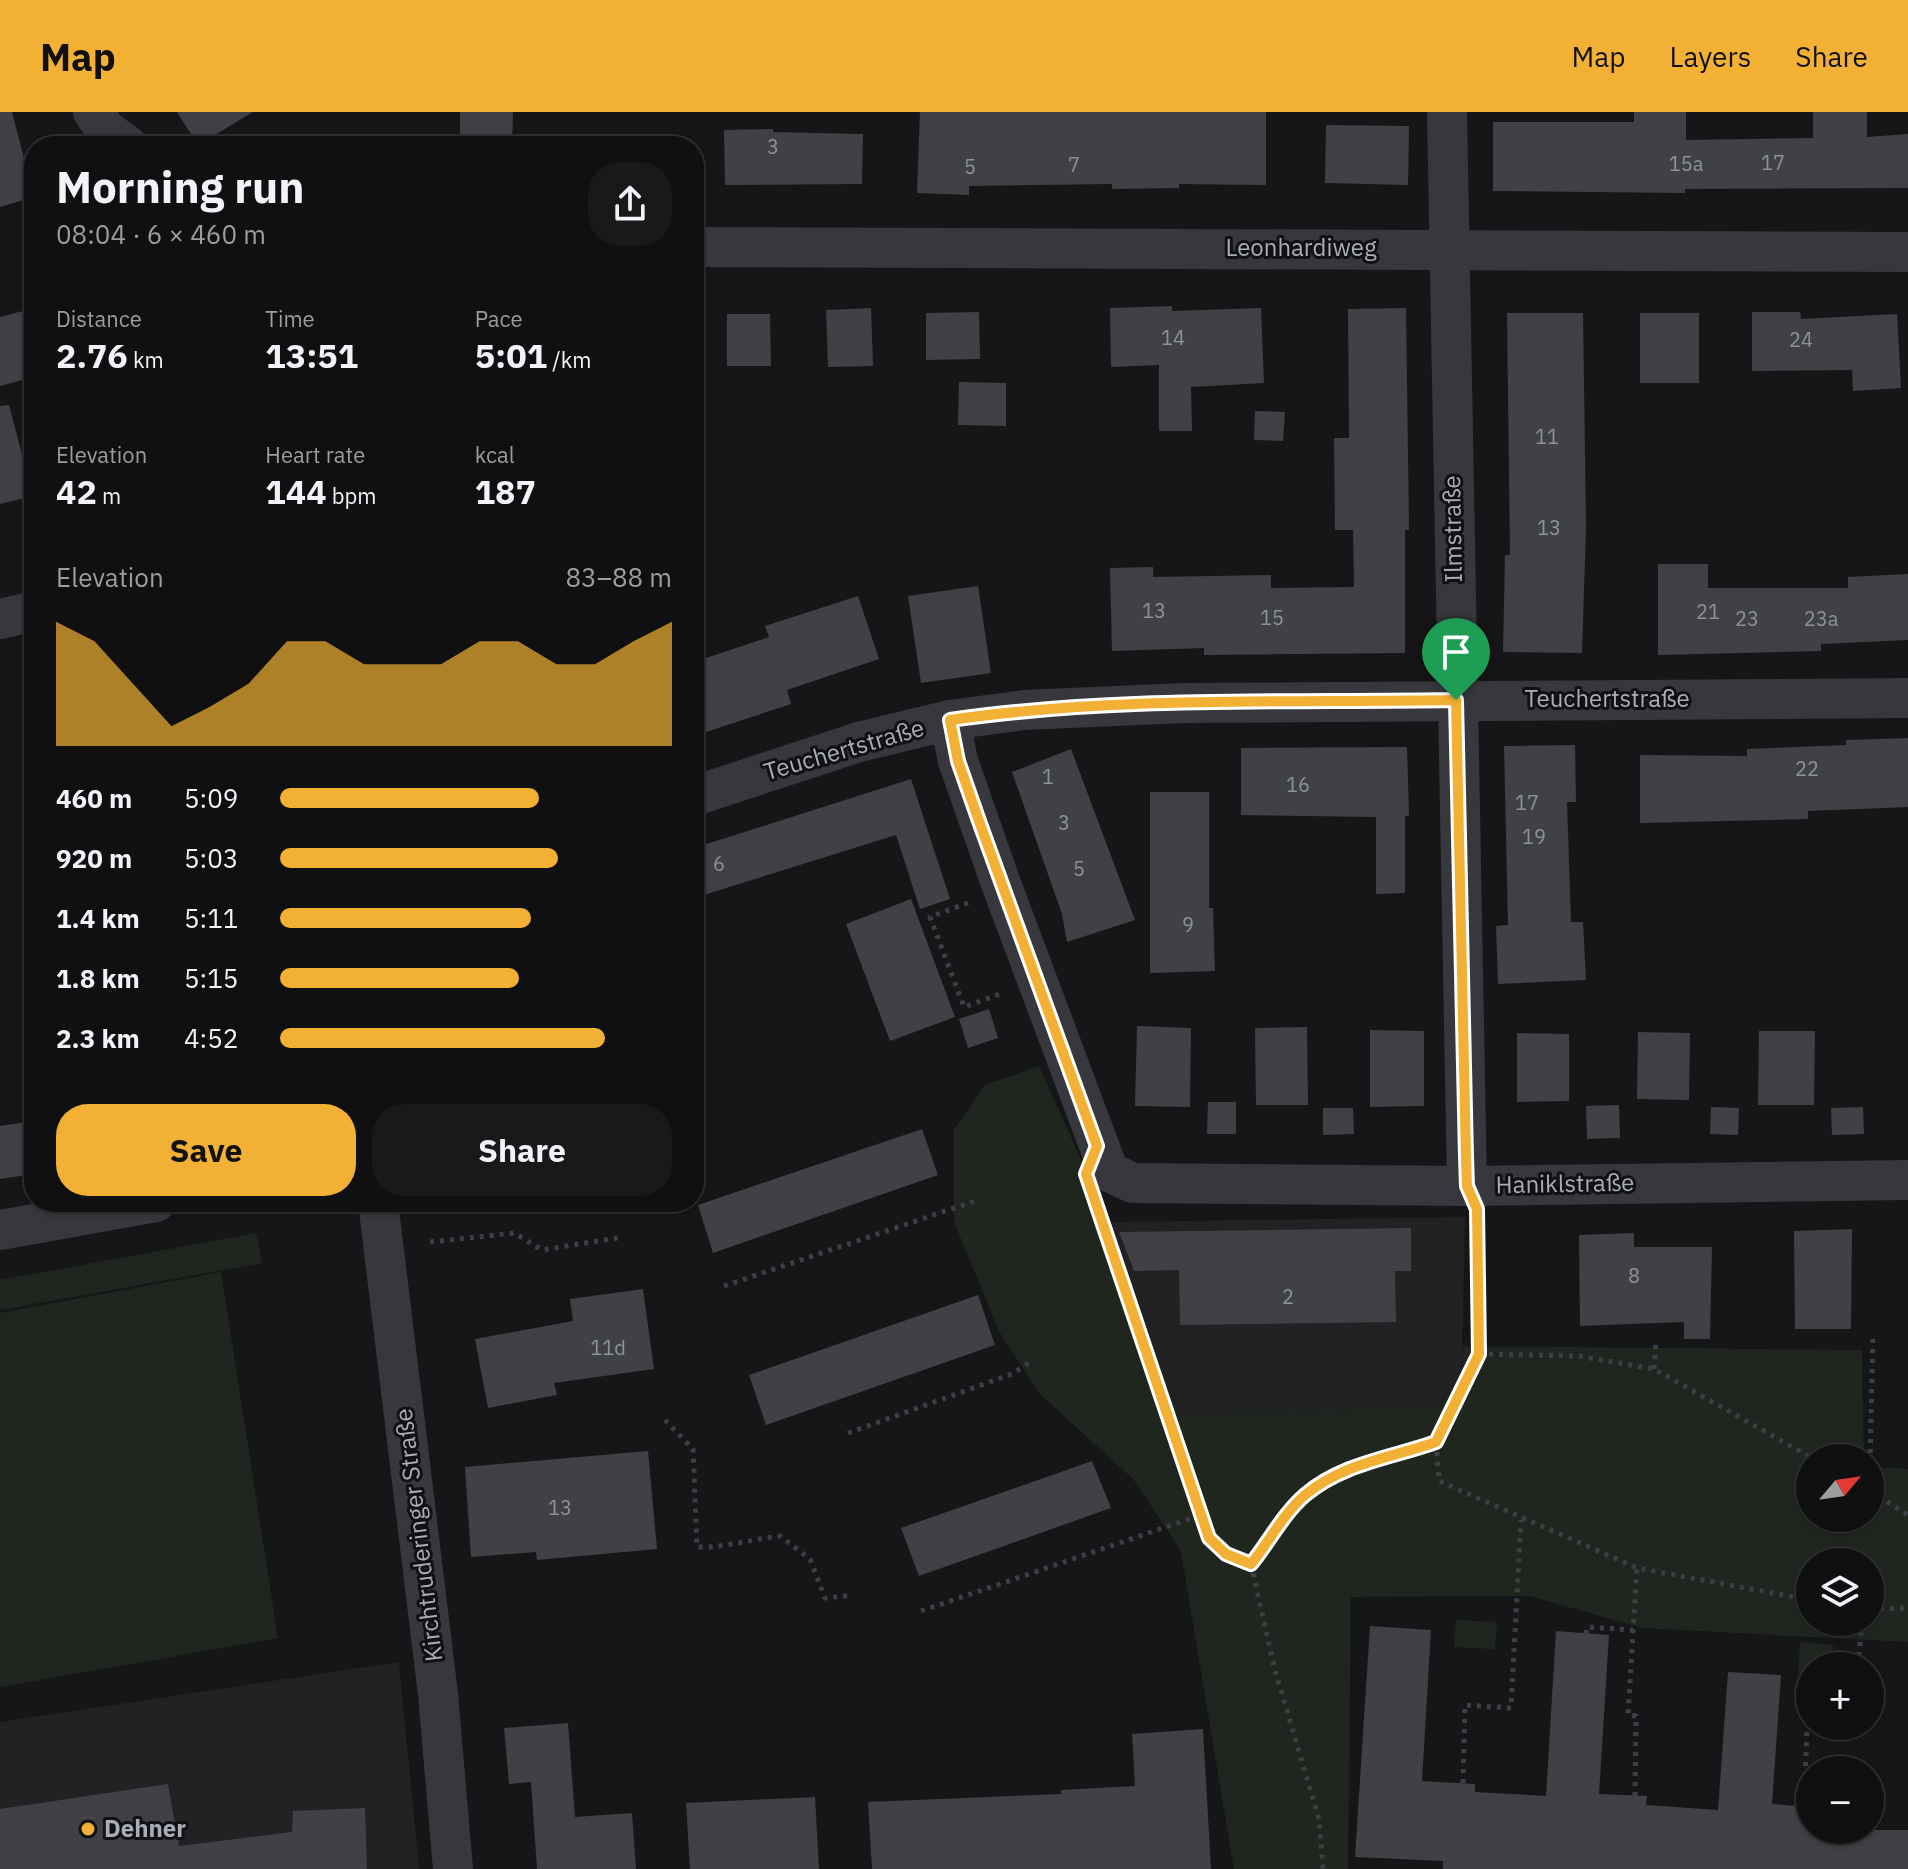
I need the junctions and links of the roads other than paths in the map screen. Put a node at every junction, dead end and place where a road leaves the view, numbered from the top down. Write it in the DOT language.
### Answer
graph roads {
  1 [pos="93,112"];
  2 [pos="1447,112"];
  3 [pos="114,136"];
  4 [pos="704,247"];
  5 [pos="1448,249"];
  6 [pos="1908,252"];
  7 [pos="24,613"];
  8 [pos="0,619"];
  9 [pos="1908,698"];
  10 [pos="1456,700"];
  11 [pos="950,720"];
  12 [pos="704,793"];
  13 [pos="1908,1180"];
  14 [pos="1467,1186"];
  15 [pos="100,1212"];
  16 [pos="379,1212"];
  17 [pos="0,1230"];
  18 [pos="453,1869"];
  1 -- 3 [label="street"];
  2 -- 5 [label="street, Ilmstraße"];
  4 -- 5 [label="street, Leonhardiweg"];
  5 -- 6 [label="street, Leonhardiweg"];
  5 -- 10 [label="street, Ilmstraße"];
  7 -- 8 [label="street"];
  9 -- 10 [label="street, Teuchertstraße"];
  10 -- 11 [label="street, Teuchertstraße"];
  10 -- 14 [label="street, Ilmstraße"];
  11 -- 12 [label="street, Teuchertstraße"];
  11 -- 14 [label="street, Haniklstraße"];
  13 -- 14 [label="street, Haniklstraße"];
  15 -- 17 [label="street"];
  16 -- 18 [label="street, Kirchtruderinger Straße"];
}
